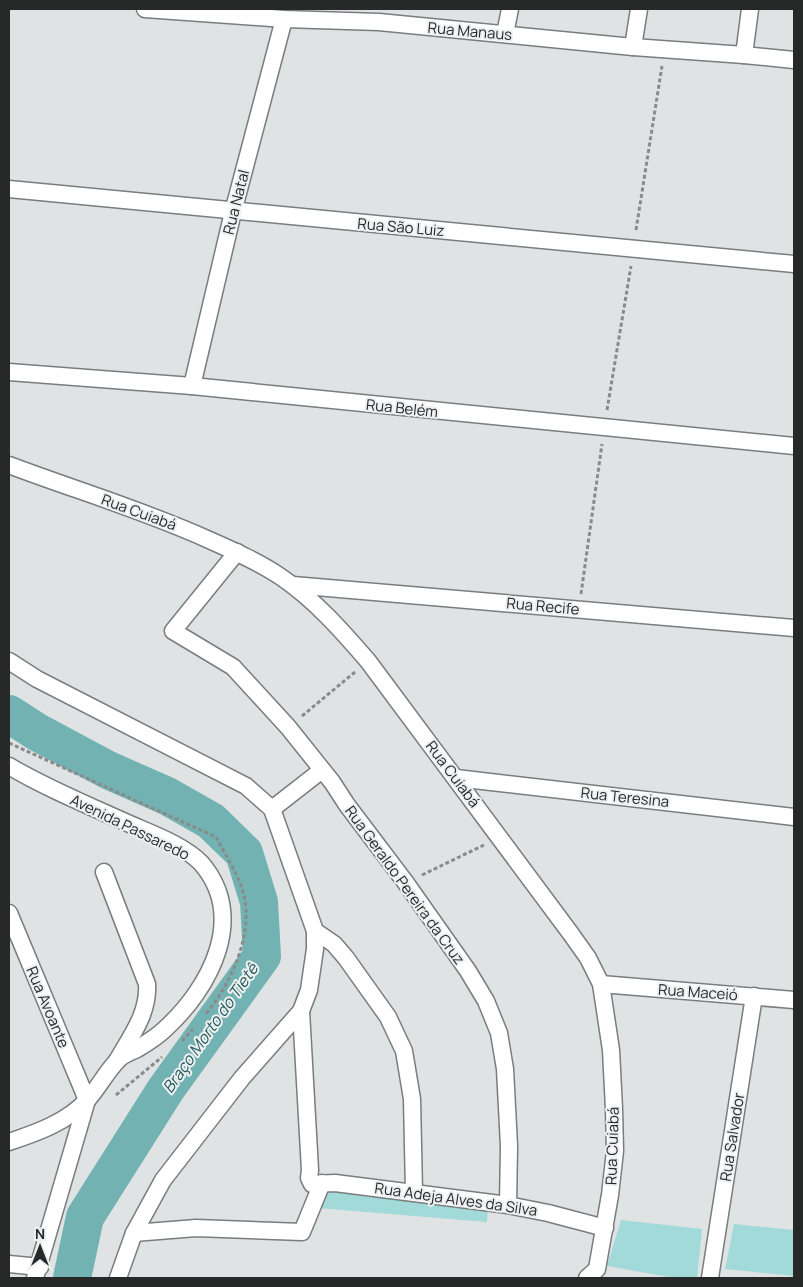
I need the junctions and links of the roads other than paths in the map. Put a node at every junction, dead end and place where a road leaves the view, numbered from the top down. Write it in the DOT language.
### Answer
graph roads {
  1 [pos="145,9"];
  2 [pos="510,9"];
  3 [pos="639,9"];
  4 [pos="750,9"];
  5 [pos="189,11"];
  6 [pos="256,12"];
  7 [pos="380,16"];
  8 [pos="284,19"];
  9 [pos="505,34"];
  10 [pos="634,47"];
  11 [pos="744,55"];
  12 [pos="794,60"];
  13 [pos="9,189"];
  14 [pos="233,212"];
  15 [pos="794,264"];
  16 [pos="9,372"];
  17 [pos="192,386"];
  18 [pos="794,446"];
  19 [pos="9,465"];
  20 [pos="237,552"];
  21 [pos="293,585"];
  22 [pos="794,628"];
  23 [pos="9,660"];
  24 [pos="9,766"];
  25 [pos="322,770"];
  26 [pos="456,778"];
  27 [pos="272,809"];
  28 [pos="794,816"];
  29 [pos="104,872"];
  30 [pos="9,913"];
  31 [pos="315,931"];
  32 [pos="601,984"];
  33 [pos="754,996"];
  34 [pos="794,1000"];
  35 [pos="301,1011"];
  36 [pos="118,1059"];
  37 [pos="87,1100"];
  38 [pos="9,1142"];
  39 [pos="315,1181"];
  40 [pos="414,1192"];
  41 [pos="508,1205"];
  42 [pos="605,1228"];
  43 [pos="134,1233"];
  44 [pos="9,1264"];
  45 [pos="37,1273"];
  46 [pos="118,1278"];
  47 [pos="587,1278"];
  48 [pos="710,1278"];
  1 -- 5 [label="street, Rua Manaus"];
  2 -- 9 [label="street"];
  3 -- 10 [label="street"];
  4 -- 11 [label="street"];
  5 -- 6 [label="street, Rua Manaus"];
  6 -- 8 [label="street, Rua Manaus"];
  7 -- 8 [label="street, Rua Manaus"];
  7 -- 9 [label="street, Rua Manaus"];
  8 -- 14 [label="street, Rua Natal"];
  9 -- 10 [label="street, Rua Manaus"];
  10 -- 11 [label="street, Rua Manaus"];
  11 -- 12 [label="street, Rua Manaus"];
  13 -- 14 [label="street, Rua São Luiz"];
  14 -- 15 [label="street, Rua São Luiz"];
  14 -- 17 [label="street, Rua Natal"];
  16 -- 17 [label="street, Rua Belém"];
  17 -- 18 [label="street, Rua Belém"];
  19 -- 20 [label="street, Rua Cuiabá"];
  20 -- 21 [label="street, Rua Cuiabá"];
  20 -- 25 [label="street, Rua Geraldo Pereira da Cruz"];
  21 -- 22 [label="street, Rua Recife"];
  21 -- 26 [label="street, Rua Cuiabá"];
  23 -- 27 [label="street"];
  24 -- 36 [label="street, Avenida Passaredo"];
  25 -- 27 [label="street"];
  25 -- 41 [label="street, Rua Geraldo Pereira da Cruz"];
  26 -- 28 [label="street, Rua Teresina"];
  26 -- 32 [label="street, Rua Cuiabá"];
  27 -- 31 [label="street"];
  29 -- 36 [label="street"];
  30 -- 37 [label="street, Rua Avoante"];
  31 -- 35 [label="street"];
  31 -- 40 [label="street"];
  32 -- 33 [label="street, Rua Maceió"];
  32 -- 42 [label="street, Rua Cuiabá"];
  33 -- 34 [label="street, Rua Maceió"];
  33 -- 48 [label="street, Rua Salvador"];
  35 -- 39 [label="street"];
  35 -- 43 [label="street"];
  36 -- 37 [label="street, Avenida Passaredo"];
  37 -- 38 [label="street, Avenida Passaredo"];
  37 -- 45 [label="street"];
  39 -- 40 [label="street, Rua Adeja Alves da Silva"];
  39 -- 43 [label="street"];
  40 -- 41 [label="street, Rua Adeja Alves da Silva"];
  41 -- 42 [label="street, Rua Adeja Alves da Silva"];
  42 -- 47 [label="street, Rua Cuiabá"];
  43 -- 46 [label="street"];
  44 -- 45 [label="street"];
}
